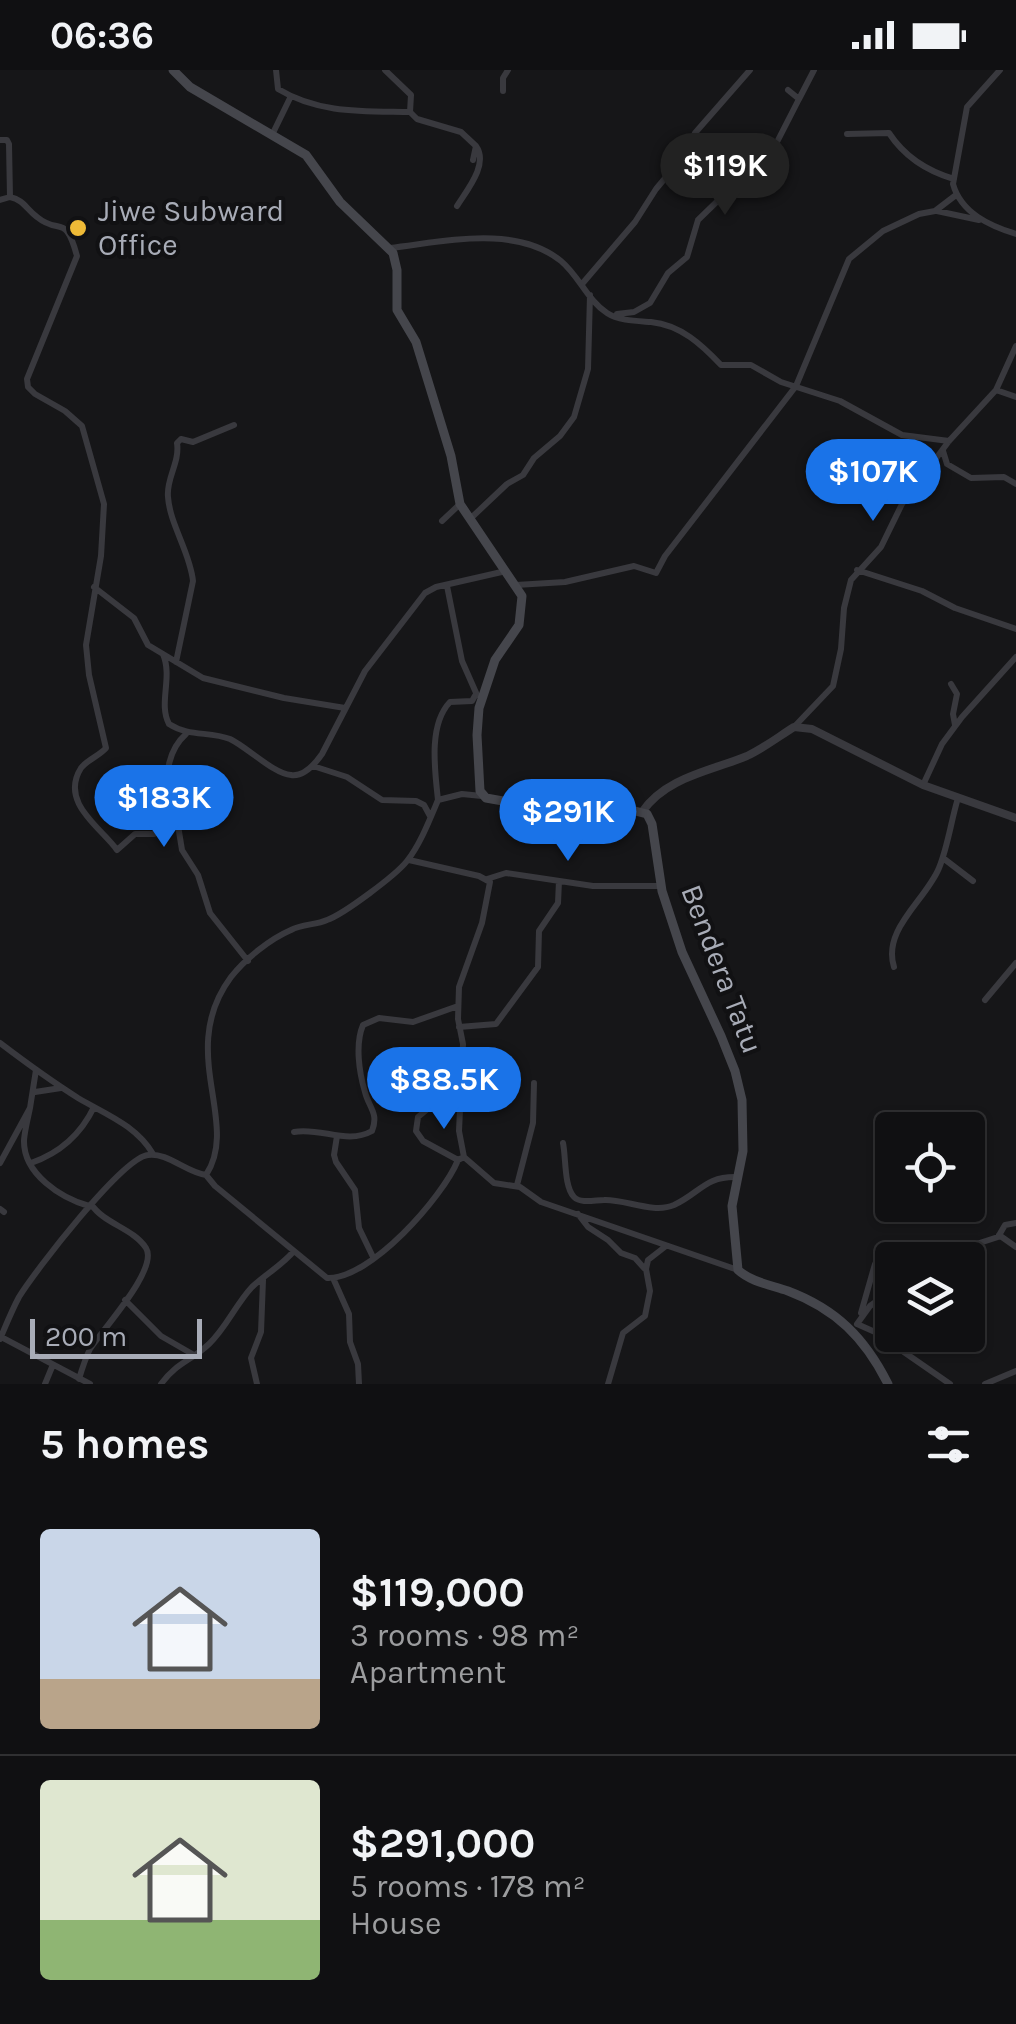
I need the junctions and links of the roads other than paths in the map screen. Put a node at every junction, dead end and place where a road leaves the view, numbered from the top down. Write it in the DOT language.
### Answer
graph roads {
  1 [pos="174,70"];
  2 [pos="276,70"];
  3 [pos="385,70"];
  4 [pos="508,70"];
  5 [pos="750,70"];
  6 [pos="814,70"];
  7 [pos="1000,70"];
  8 [pos="788,90"];
  9 [pos="504,91"];
  10 [pos="292,96"];
  11 [pos="799,99"];
  12 [pos="410,112"];
  13 [pos="847,134"];
  14 [pos="271,136"];
  15 [pos="0,140"];
  16 [pos="476,146"];
  17 [pos="472,160"];
  18 [pos="954,179"];
  19 [pos="956,195"];
  20 [pos="10,197"];
  21 [pos="0,200"];
  22 [pos="457,206"];
  23 [pos="935,210"];
  24 [pos="980,220"];
  25 [pos="1016,234"];
  26 [pos="390,248"];
  27 [pos="582,285"];
  28 [pos="590,295"];
  29 [pos="606,312"];
  30 [pos="1016,346"];
  31 [pos="796,386"];
  32 [pos="996,390"];
  33 [pos="1016,398"];
  34 [pos="234,425"];
  35 [pos="949,440"];
  36 [pos="942,450"];
  37 [pos="1016,484"];
  38 [pos="460,504"];
  39 [pos="469,520"];
  40 [pos="442,521"];
  41 [pos="857,570"];
  42 [pos="506,571"];
  43 [pos="448,586"];
  44 [pos="516,586"];
  45 [pos="94,587"];
  46 [pos="1016,630"];
  47 [pos="163,654"];
  48 [pos="1016,657"];
  49 [pos="176,662"];
  50 [pos="951,684"];
  51 [pos="479,696"];
  52 [pos="345,708"];
  53 [pos="956,726"];
  54 [pos="794,727"];
  55 [pos="188,733"];
  56 [pos="314,766"];
  57 [pos="923,786"];
  58 [pos="484,796"];
  59 [pos="958,798"];
  60 [pos="438,800"];
  61 [pos="176,812"];
  62 [pos="642,812"];
  63 [pos="431,817"];
  64 [pos="1016,818"];
  65 [pos="942,857"];
  66 [pos="409,860"];
  67 [pos="487,879"];
  68 [pos="559,880"];
  69 [pos="973,881"];
  70 [pos="662,886"];
  71 [pos="248,961"];
  72 [pos="1016,963"];
  73 [pos="894,967"];
  74 [pos="984,1000"];
  75 [pos="458,1006"];
  76 [pos="459,1028"];
  77 [pos="0,1043"];
  78 [pos="36,1070"];
  79 [pos="534,1083"];
  80 [pos="63,1088"];
  81 [pos="34,1093"];
  82 [pos="436,1102"];
  83 [pos="94,1107"];
  84 [pos="30,1108"];
  85 [pos="294,1132"];
  86 [pos="337,1136"];
  87 [pos="564,1143"];
  88 [pos="153,1154"];
  89 [pos="461,1158"];
  90 [pos="0,1163"];
  91 [pos="31,1163"];
  92 [pos="206,1175"];
  93 [pos="737,1177"];
  94 [pos="517,1185"];
  95 [pos="90,1205"];
  96 [pos="578,1212"];
  97 [pos="1016,1223"];
  98 [pos="999,1235"];
  99 [pos="983,1242"];
  100 [pos="667,1246"];
  101 [pos="1016,1247"];
  102 [pos="294,1251"];
  103 [pos="373,1256"];
  104 [pos="875,1264"];
  105 [pos="646,1270"];
  106 [pos="738,1270"];
  107 [pos="333,1278"];
  108 [pos="263,1280"];
  109 [pos="126,1300"];
  110 [pos="875,1304"];
  111 [pos="861,1315"];
  112 [pos="875,1335"];
  113 [pos="0,1338"];
  114 [pos="904,1352"];
  115 [pos="195,1355"];
  116 [pos="52,1367"];
  117 [pos="1016,1371"];
  118 [pos="79,1379"];
  119 [pos="45,1384"];
  120 [pos="90,1384"];
  121 [pos="160,1384"];
  122 [pos="258,1384"];
  123 [pos="359,1384"];
  124 [pos="608,1384"];
  125 [pos="888,1384"];
  126 [pos="950,1384"];
  127 [pos="985,1384"];
  1 -- 14 [label="main road"];
  2 -- 10 [label="street"];
  3 -- 12 [label="street"];
  4 -- 9 [label="street"];
  5 -- 27 [label="street"];
  6 -- 11 [label="street"];
  7 -- 18 [label="street"];
  8 -- 11 [label="street"];
  10 -- 12 [label="street"];
  10 -- 14 [label="street"];
  11 -- 29 [label="street"];
  12 -- 16 [label="street"];
  13 -- 18 [label="street"];
  14 -- 26 [label="main road"];
  15 -- 20 [label="street"];
  16 -- 17 [label="street"];
  16 -- 22 [label="street"];
  18 -- 19 [label="street"];
  19 -- 23 [label="street"];
  19 -- 24 [label="street"];
  20 -- 21 [label="street"];
  20 -- 45 [label="street"];
  23 -- 24 [label="street"];
  23 -- 31 [label="street"];
  24 -- 25 [label="street"];
  26 -- 27 [label="street"];
  26 -- 38 [label="main road"];
  27 -- 28 [label="street"];
  28 -- 29 [label="street"];
  28 -- 39 [label="street"];
  29 -- 31 [label="street"];
  30 -- 32 [label="street"];
  31 -- 35 [label="street"];
  31 -- 44 [label="street"];
  32 -- 33 [label="street"];
  32 -- 35 [label="street"];
  34 -- 49 [label="street"];
  35 -- 36 [label="street"];
  36 -- 37 [label="street"];
  36 -- 41 [label="street"];
  38 -- 39 [label="main road"];
  38 -- 40 [label="street"];
  39 -- 42 [label="main road"];
  41 -- 46 [label="street"];
  41 -- 54 [label="street"];
  42 -- 43 [label="street"];
  42 -- 44 [label="main road"];
  43 -- 51 [label="street"];
  43 -- 52 [label="street"];
  44 -- 51 [label="main road"];
  45 -- 47 [label="street"];
  45 -- 61 [label="street"];
  47 -- 49 [label="street"];
  47 -- 55 [label="street"];
  48 -- 53 [label="street"];
  49 -- 52 [label="street"];
  50 -- 53 [label="street"];
  51 -- 58 [label="main road"];
  51 -- 60 [label="street"];
  52 -- 56 [label="street"];
  53 -- 57 [label="street"];
  54 -- 57 [label="street"];
  54 -- 62 [label="street"];
  55 -- 56 [label="street"];
  55 -- 61 [label="street"];
  56 -- 63 [label="street"];
  57 -- 59 [label="street"];
  58 -- 60 [label="street"];
  58 -- 62 [label="main road"];
  59 -- 64 [label="street"];
  59 -- 65 [label="street"];
  60 -- 63 [label="street"];
  61 -- 71 [label="street"];
  62 -- 70 [label="main road, Bendera Tatu"];
  63 -- 66 [label="street"];
  65 -- 69 [label="street"];
  65 -- 73 [label="street"];
  66 -- 67 [label="street"];
  66 -- 71 [label="street"];
  67 -- 68 [label="street"];
  67 -- 75 [label="street"];
  68 -- 70 [label="street"];
  68 -- 76 [label="street"];
  70 -- 93 [label="main road, Bendera Tatu"];
  71 -- 92 [label="street"];
  72 -- 74 [label="street"];
  75 -- 76 [label="street"];
  75 -- 86 [label="street"];
  76 -- 89 [label="street"];
  77 -- 78 [label="street"];
  78 -- 80 [label="street"];
  78 -- 81 [label="street"];
  79 -- 94 [label="street"];
  80 -- 81 [label="street"];
  80 -- 83 [label="street"];
  81 -- 84 [label="street"];
  82 -- 89 [label="street"];
  83 -- 88 [label="street"];
  83 -- 91 [label="street"];
  84 -- 90 [label="street"];
  84 -- 91 [label="street"];
  85 -- 86 [label="street"];
  86 -- 103 [label="street"];
  87 -- 93 [label="street"];
  88 -- 92 [label="street"];
  88 -- 95 [label="street"];
  89 -- 94 [label="street"];
  89 -- 103 [label="street"];
  91 -- 95 [label="street"];
  92 -- 102 [label="street"];
  93 -- 106 [label="main road, Bendera Tatu"];
  94 -- 96 [label="street"];
  95 -- 109 [label="street"];
  95 -- 113 [label="street"];
  96 -- 100 [label="street"];
  96 -- 105 [label="street"];
  97 -- 98 [label="street"];
  98 -- 99 [label="street"];
  98 -- 101 [label="street"];
  100 -- 105 [label="street"];
  100 -- 106 [label="street"];
  102 -- 107 [label="street"];
  102 -- 108 [label="street"];
  103 -- 107 [label="street"];
  104 -- 111 [label="street"];
  105 -- 124 [label="street"];
  106 -- 125 [label="main road"];
  107 -- 123 [label="street"];
  108 -- 115 [label="street"];
  108 -- 122 [label="street"];
  109 -- 115 [label="street"];
  109 -- 118 [label="street"];
  110 -- 111 [label="street"];
  111 -- 112 [label="street"];
  113 -- 116 [label="street"];
  114 -- 126 [label="street"];
  115 -- 121 [label="street"];
  116 -- 118 [label="street"];
  116 -- 119 [label="street"];
  117 -- 127 [label="street"];
  118 -- 120 [label="street"];
}
